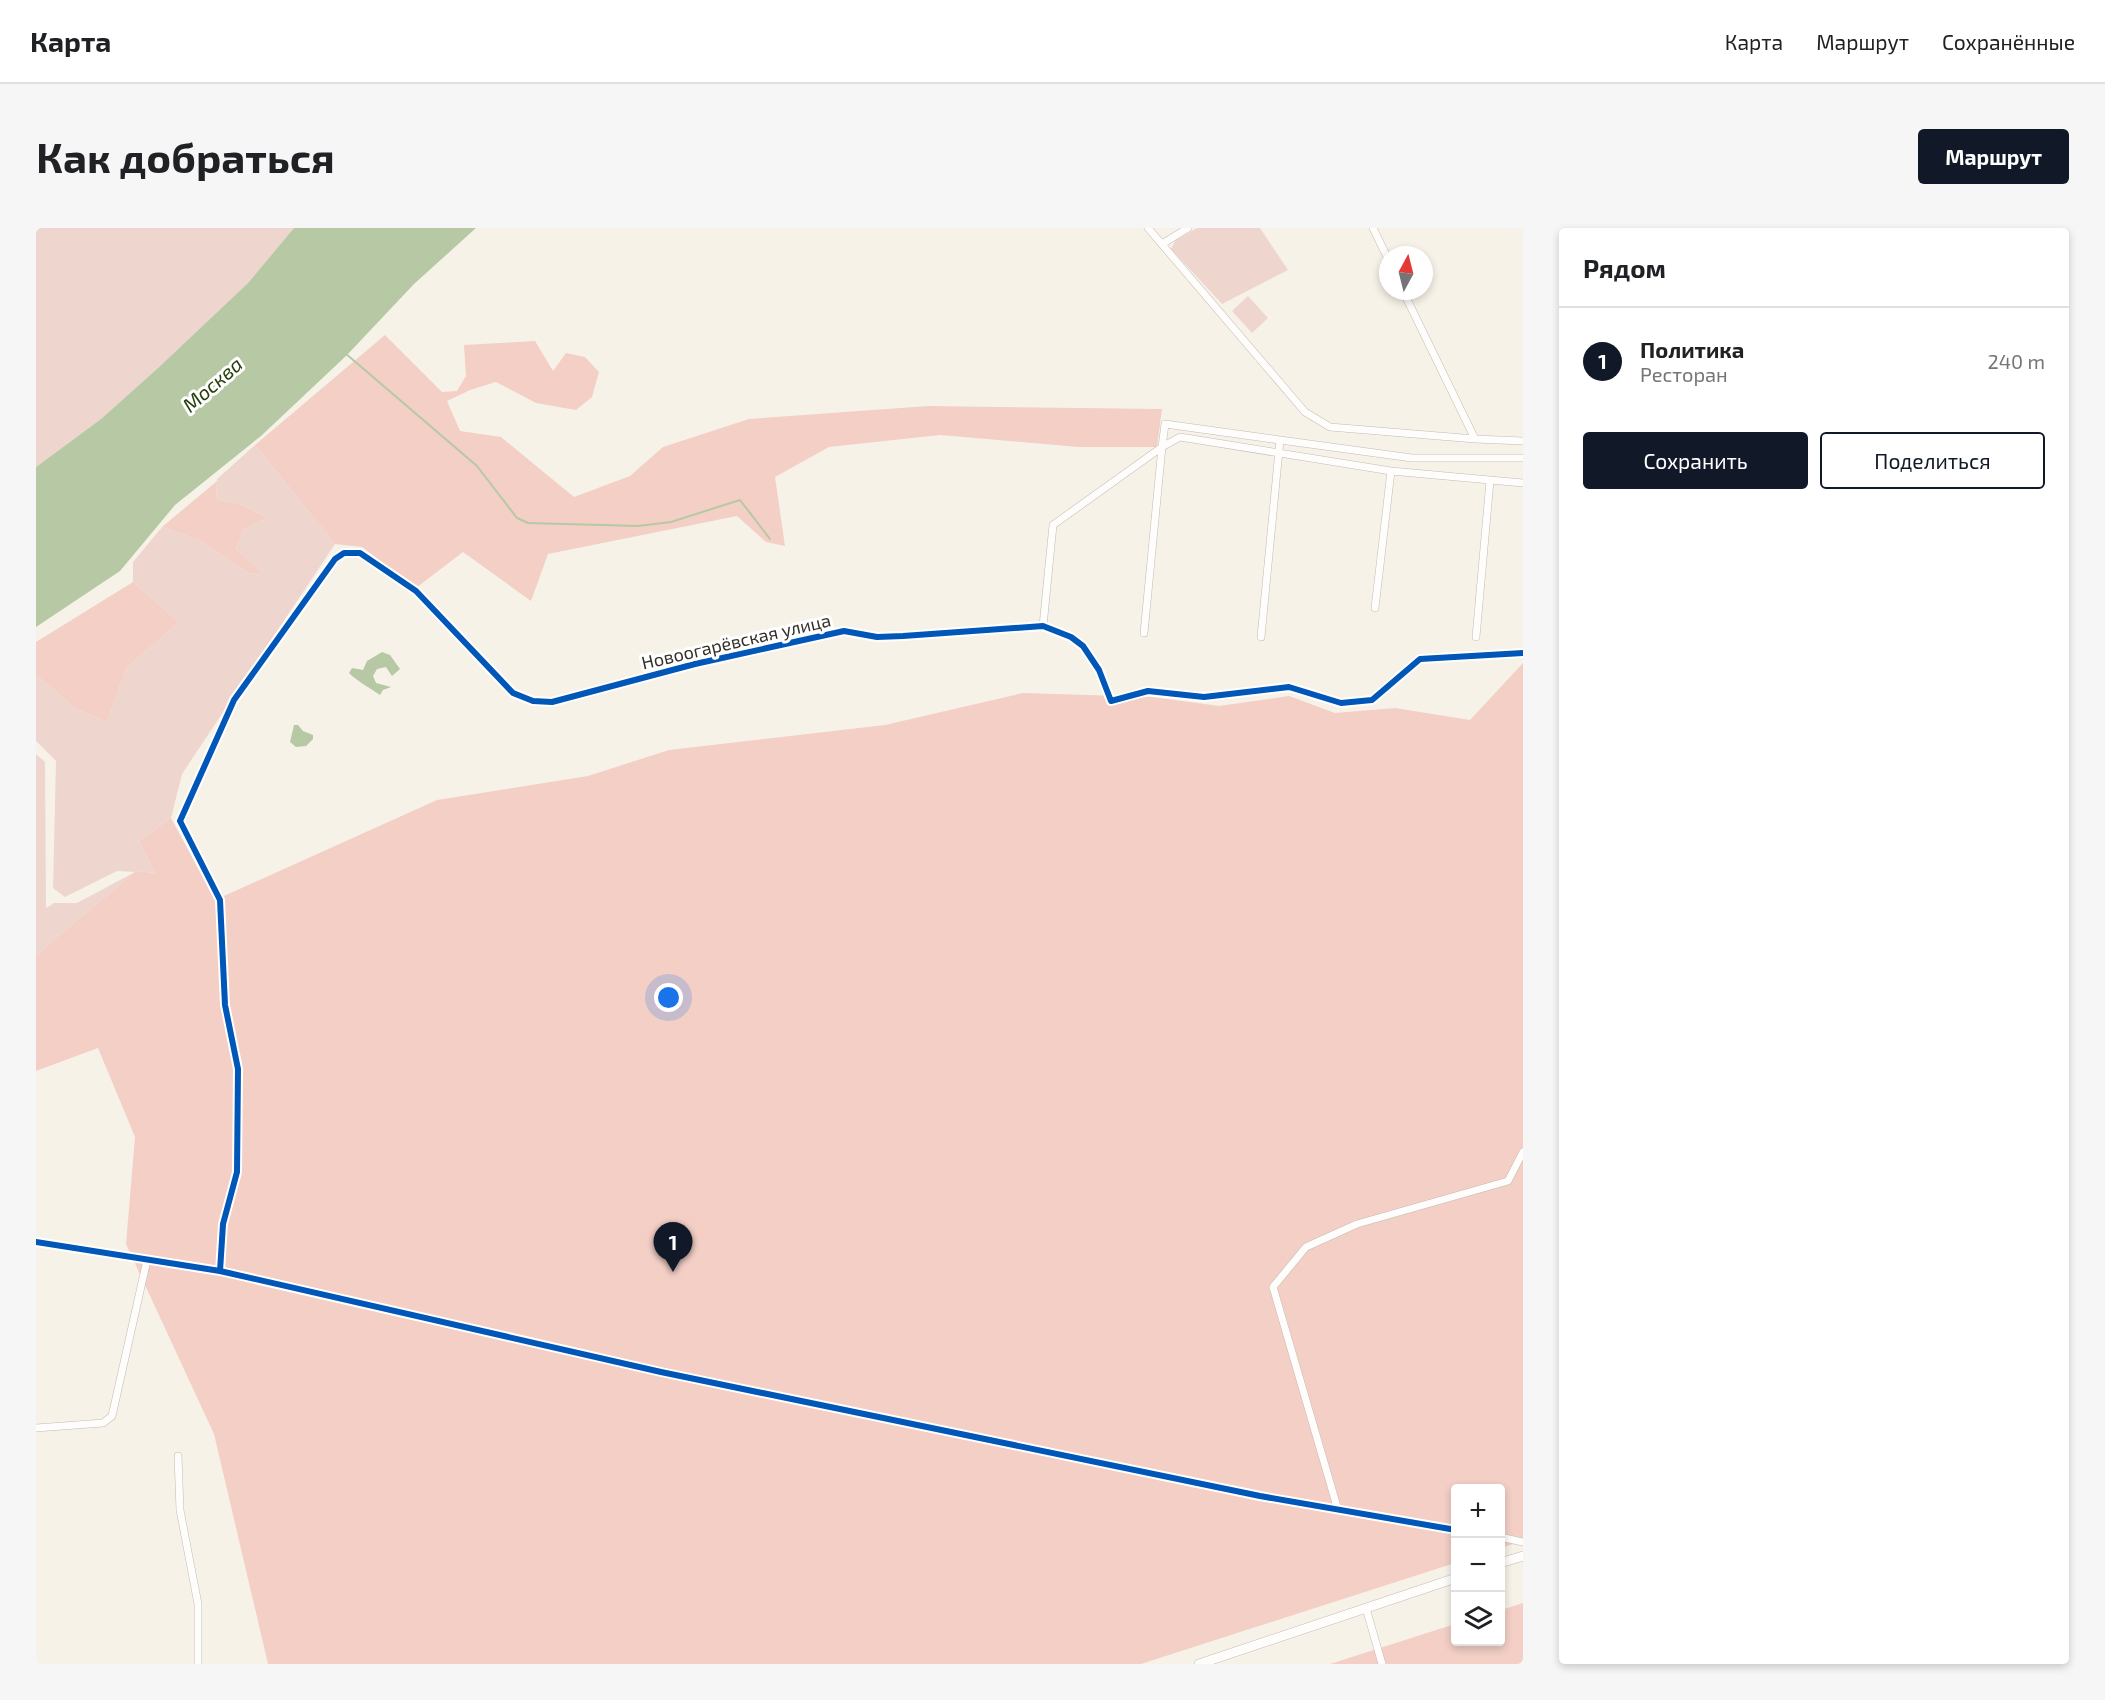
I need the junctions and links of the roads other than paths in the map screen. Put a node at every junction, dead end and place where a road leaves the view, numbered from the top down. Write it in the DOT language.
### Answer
graph roads {
  1 [pos="1148,228"];
  2 [pos="1188,228"];
  3 [pos="1373,228"];
  4 [pos="1162,244"];
  5 [pos="1382,246"];
  6 [pos="1407,300"];
  7 [pos="1475,439"];
  8 [pos="1280,440"];
  9 [pos="1523,441"];
  10 [pos="1162,447"];
  11 [pos="1280,453"];
  12 [pos="1523,458"];
  13 [pos="1391,471"];
  14 [pos="1490,481"];
  15 [pos="1523,483"];
  16 [pos="1375,608"];
  17 [pos="1043,626"];
  18 [pos="1144,633"];
  19 [pos="1261,637"];
  20 [pos="1476,637"];
  21 [pos="1523,653"];
  22 [pos="1523,1152"];
  23 [pos="36,1242"];
  24 [pos="147,1260"];
  25 [pos="220,1271"];
  26 [pos="36,1428"];
  27 [pos="178,1456"];
  28 [pos="1338,1510"];
  29 [pos="1451,1529"];
  30 [pos="1505,1538"];
  31 [pos="1523,1542"];
  32 [pos="1523,1556"];
  33 [pos="1505,1561"];
  34 [pos="1451,1579"];
  35 [pos="1366,1608"];
  36 [pos="198,1664"];
  37 [pos="1199,1664"];
  38 [pos="1382,1664"];
  1 -- 4 [label="street"];
  2 -- 4 [label="street"];
  3 -- 5 [label="street"];
  4 -- 7 [label="street"];
  6 -- 7 [label="street"];
  7 -- 9 [label="street"];
  8 -- 10 [label="street"];
  8 -- 11 [label="street"];
  8 -- 12 [label="street"];
  10 -- 11 [label="street"];
  10 -- 17 [label="street"];
  10 -- 18 [label="street"];
  11 -- 13 [label="street"];
  11 -- 19 [label="street"];
  13 -- 14 [label="street"];
  13 -- 16 [label="street"];
  14 -- 15 [label="street"];
  14 -- 20 [label="street"];
  17 -- 21 [label="street, Новоогарёвская улица"];
  17 -- 25 [label="street, Новоогарёвская улица"];
  22 -- 28 [label="street"];
  23 -- 24 [label="street"];
  24 -- 25 [label="street"];
  24 -- 26 [label="street"];
  25 -- 28 [label="street"];
  27 -- 36 [label="street"];
  28 -- 29 [label="street"];
  30 -- 31 [label="street"];
  32 -- 33 [label="main road"];
  34 -- 35 [label="main road"];
  35 -- 37 [label="main road"];
  35 -- 38 [label="street"];
}
